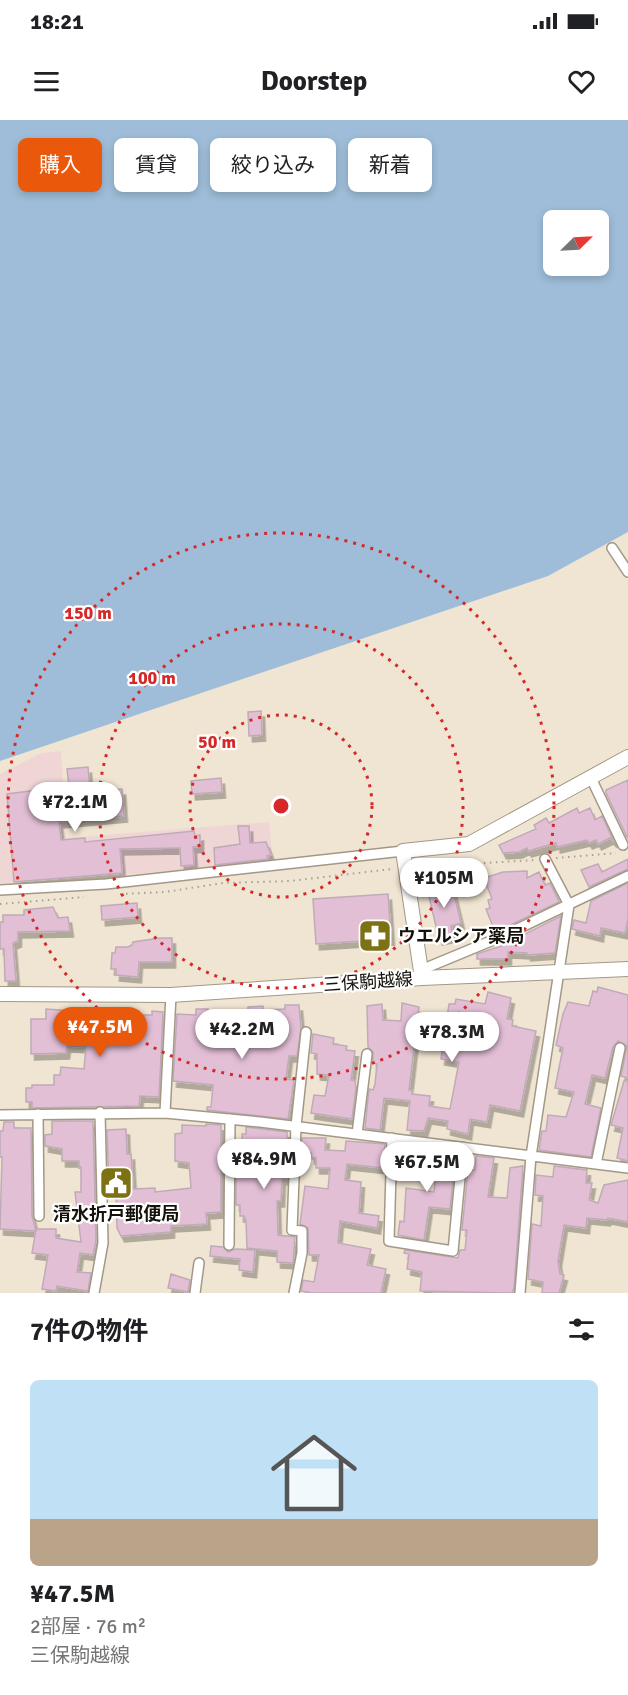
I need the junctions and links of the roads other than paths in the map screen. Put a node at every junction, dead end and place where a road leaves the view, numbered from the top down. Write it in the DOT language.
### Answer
graph roads {
  1 [pos="612,548"];
  2 [pos="628,572"];
  3 [pos="628,757"];
  4 [pos="591,778"];
  5 [pos="623,844"];
  6 [pos="403,851"];
  7 [pos="545,859"];
  8 [pos="628,876"];
  9 [pos="0,890"];
  10 [pos="569,905"];
  11 [pos="628,969"];
  12 [pos="560,970"];
  13 [pos="421,974"];
  14 [pos="0,994"];
  15 [pos="171,996"];
  16 [pos="306,1032"];
  17 [pos="620,1048"];
  18 [pos="367,1054"];
  19 [pos="100,1112"];
  20 [pos="165,1113"];
  21 [pos="38,1114"];
  22 [pos="0,1115"];
  23 [pos="230,1119"];
  24 [pos="296,1126"];
  25 [pos="357,1134"];
  26 [pos="392,1138"];
  27 [pos="463,1147"];
  28 [pos="531,1156"];
  29 [pos="596,1164"];
  30 [pos="628,1168"];
  31 [pos="39,1216"];
  32 [pos="230,1245"];
  33 [pos="199,1263"];
  34 [pos="94,1293"];
  35 [pos="195,1293"];
  36 [pos="294,1293"];
  37 [pos="520,1293"];
  1 -- 2 [label="street"];
  3 -- 4 [label="main road"];
  4 -- 5 [label="street"];
  4 -- 6 [label="main road"];
  6 -- 9 [label="street"];
  6 -- 13 [label="main road"];
  7 -- 10 [label="street"];
  8 -- 10 [label="street"];
  10 -- 12 [label="street"];
  10 -- 13 [label="street"];
  11 -- 12 [label="main road, 三保駒越線"];
  12 -- 13 [label="main road, 三保駒越線"];
  12 -- 28 [label="street"];
  13 -- 15 [label="main road, 三保駒越線"];
  14 -- 15 [label="main road, 三保駒越線"];
  15 -- 20 [label="street"];
  16 -- 24 [label="street"];
  17 -- 29 [label="street"];
  18 -- 25 [label="street"];
  19 -- 20 [label="street"];
  19 -- 21 [label="street"];
  19 -- 34 [label="street"];
  20 -- 23 [label="street"];
  21 -- 22 [label="street"];
  21 -- 31 [label="street"];
  23 -- 24 [label="street"];
  23 -- 32 [label="street"];
  24 -- 25 [label="street"];
  24 -- 36 [label="street"];
  25 -- 26 [label="street"];
  26 -- 27 [label="street"];
  26 -- 27 [label="street"];
  27 -- 28 [label="street"];
  28 -- 29 [label="street"];
  28 -- 37 [label="street"];
  29 -- 30 [label="street"];
  33 -- 35 [label="street"];
}
